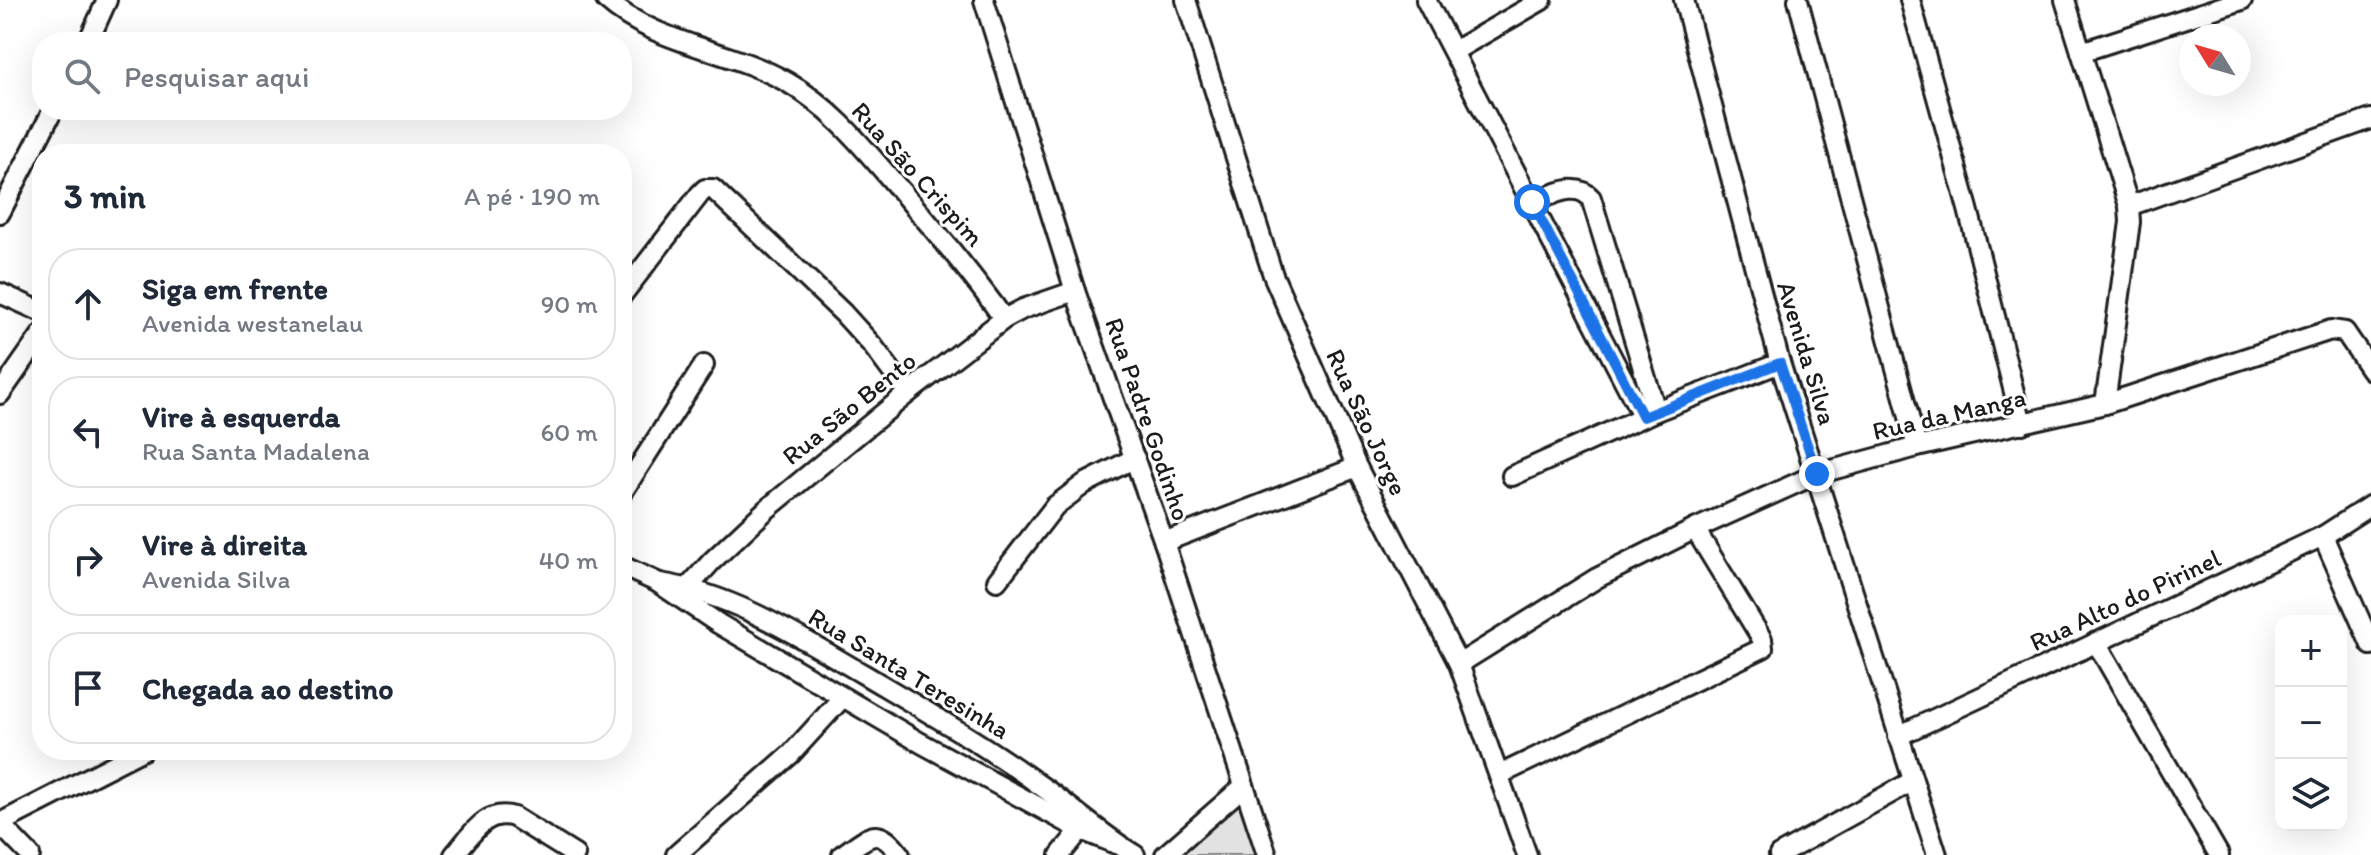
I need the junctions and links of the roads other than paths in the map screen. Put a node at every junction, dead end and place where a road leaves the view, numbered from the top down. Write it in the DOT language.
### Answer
graph roads {
  1 [pos="107,0"];
  2 [pos="606,0"];
  3 [pos="984,0"];
  4 [pos="1186,0"];
  5 [pos="1426,0"];
  6 [pos="1542,0"];
  7 [pos="1798,0"];
  8 [pos="1910,0"];
  9 [pos="2065,0"];
  10 [pos="2242,0"];
  11 [pos="1688,3"];
  12 [pos="2219,3"];
  13 [pos="93,32"];
  14 [pos="1454,51"];
  15 [pos="2081,52"];
  16 [pos="2371,119"];
  17 [pos="48,120"];
  18 [pos="36,144"];
  19 [pos="32,151"];
  20 [pos="1532,202"];
  21 [pos="2129,206"];
  22 [pos="0,213"];
  23 [pos="632,282"];
  24 [pos="1075,291"];
  25 [pos="0,293"];
  26 [pos="32,307"];
  27 [pos="1004,319"];
  28 [pos="32,348"];
  29 [pos="1780,363"];
  30 [pos="704,365"];
  31 [pos="2371,370"];
  32 [pos="908,393"];
  33 [pos="0,394"];
  34 [pos="2105,404"];
  35 [pos="1649,414"];
  36 [pos="2022,424"];
  37 [pos="1917,447"];
  38 [pos="1135,458"];
  39 [pos="1357,467"];
  40 [pos="1817,474"];
  41 [pos="1512,476"];
  42 [pos="632,477"];
  43 [pos="2371,505"];
  44 [pos="1695,529"];
  45 [pos="2323,536"];
  46 [pos="1164,542"];
  47 [pos="632,571"];
  48 [pos="997,581"];
  49 [pos="683,593"];
  50 [pos="2096,642"];
  51 [pos="2371,645"];
  52 [pos="1459,664"];
  53 [pos="842,698"];
  54 [pos="1898,736"];
  55 [pos="124,760"];
  56 [pos="1499,775"];
  57 [pos="1911,782"];
  58 [pos="1244,786"];
  59 [pos="0,824"];
  60 [pos="1085,825"];
  61 [pos="30,855"];
  62 [pos="454,855"];
  63 [pos="575,855"];
  64 [pos="676,855"];
  65 [pos="842,855"];
  66 [pos="900,855"];
  67 [pos="1060,855"];
  68 [pos="1135,855"];
  69 [pos="1165,855"];
  70 [pos="1267,855"];
  71 [pos="1527,855"];
  72 [pos="1779,855"];
  73 [pos="1937,855"];
  74 [pos="2219,855"];
  1 -- 13 [label="street"];
  2 -- 27 [label="street, Rua São Crispim"];
  3 -- 24 [label="street, Rua Padre Godinho"];
  4 -- 39 [label="street, Rua São Jorge"];
  5 -- 14 [label="street"];
  6 -- 14 [label="street"];
  7 -- 37 [label="street"];
  8 -- 36 [label="street"];
  9 -- 15 [label="street"];
  10 -- 12 [label="street"];
  11 -- 29 [label="street, Avenida Silva"];
  12 -- 15 [label="street"];
  14 -- 20 [label="street"];
  15 -- 21 [label="street"];
  16 -- 21 [label="street"];
  17 -- 18 [label="street"];
  19 -- 22 [label="street"];
  20 -- 35 [label="street"];
  20 -- 35 [label="street"];
  21 -- 34 [label="street"];
  23 -- 32 [label="street"];
  24 -- 27 [label="street, Rua São Bento"];
  24 -- 38 [label="street, Rua Padre Godinho"];
  25 -- 26 [label="street"];
  27 -- 32 [label="street, Rua São Bento"];
  28 -- 33 [label="street"];
  29 -- 35 [label="street"];
  29 -- 40 [label="street, Avenida Silva"];
  30 -- 42 [label="street"];
  31 -- 34 [label="street, Rua da Manga"];
  32 -- 49 [label="street, Rua São Bento"];
  34 -- 36 [label="street, Rua da Manga"];
  35 -- 41 [label="street"];
  36 -- 37 [label="street, Rua da Manga"];
  37 -- 40 [label="street, Rua da Manga"];
  38 -- 46 [label="street, Rua Padre Godinho"];
  38 -- 48 [label="street"];
  39 -- 46 [label="street"];
  39 -- 52 [label="street, Rua São Jorge"];
  40 -- 44 [label="street, Rua da Manga"];
  40 -- 54 [label="street, Avenida Silva"];
  43 -- 45 [label="street, Rua Alto do Pirinel"];
  44 -- 52 [label="street, Rua da Manga"];
  44 -- 56 [label="street"];
  45 -- 50 [label="street, Rua Alto do Pirinel"];
  45 -- 51 [label="street"];
  46 -- 58 [label="street, Rua Padre Godinho"];
  47 -- 49 [label="street, Rua Santa Teresinha"];
  49 -- 53 [label="street, Rua Santa Teresinha"];
  49 -- 60 [label="street, Rua Santa Teresinha"];
  50 -- 54 [label="street, Rua Alto do Pirinel"];
  50 -- 74 [label="street"];
  52 -- 56 [label="street, Rua São Jorge"];
  53 -- 60 [label="street, Rua Santa Teresinha"];
  53 -- 64 [label="street"];
  54 -- 57 [label="street, Avenida Silva"];
  55 -- 59 [label="street"];
  56 -- 71 [label="street, Rua São Jorge"];
  57 -- 72 [label="street"];
  57 -- 73 [label="street, Avenida Silva"];
  58 -- 69 [label="street"];
  58 -- 70 [label="street, Rua Padre Godinho"];
  59 -- 61 [label="street"];
  60 -- 67 [label="street"];
  60 -- 68 [label="street, Rua Santa Teresinha"];
  62 -- 63 [label="street"];
  65 -- 66 [label="street"];
}
